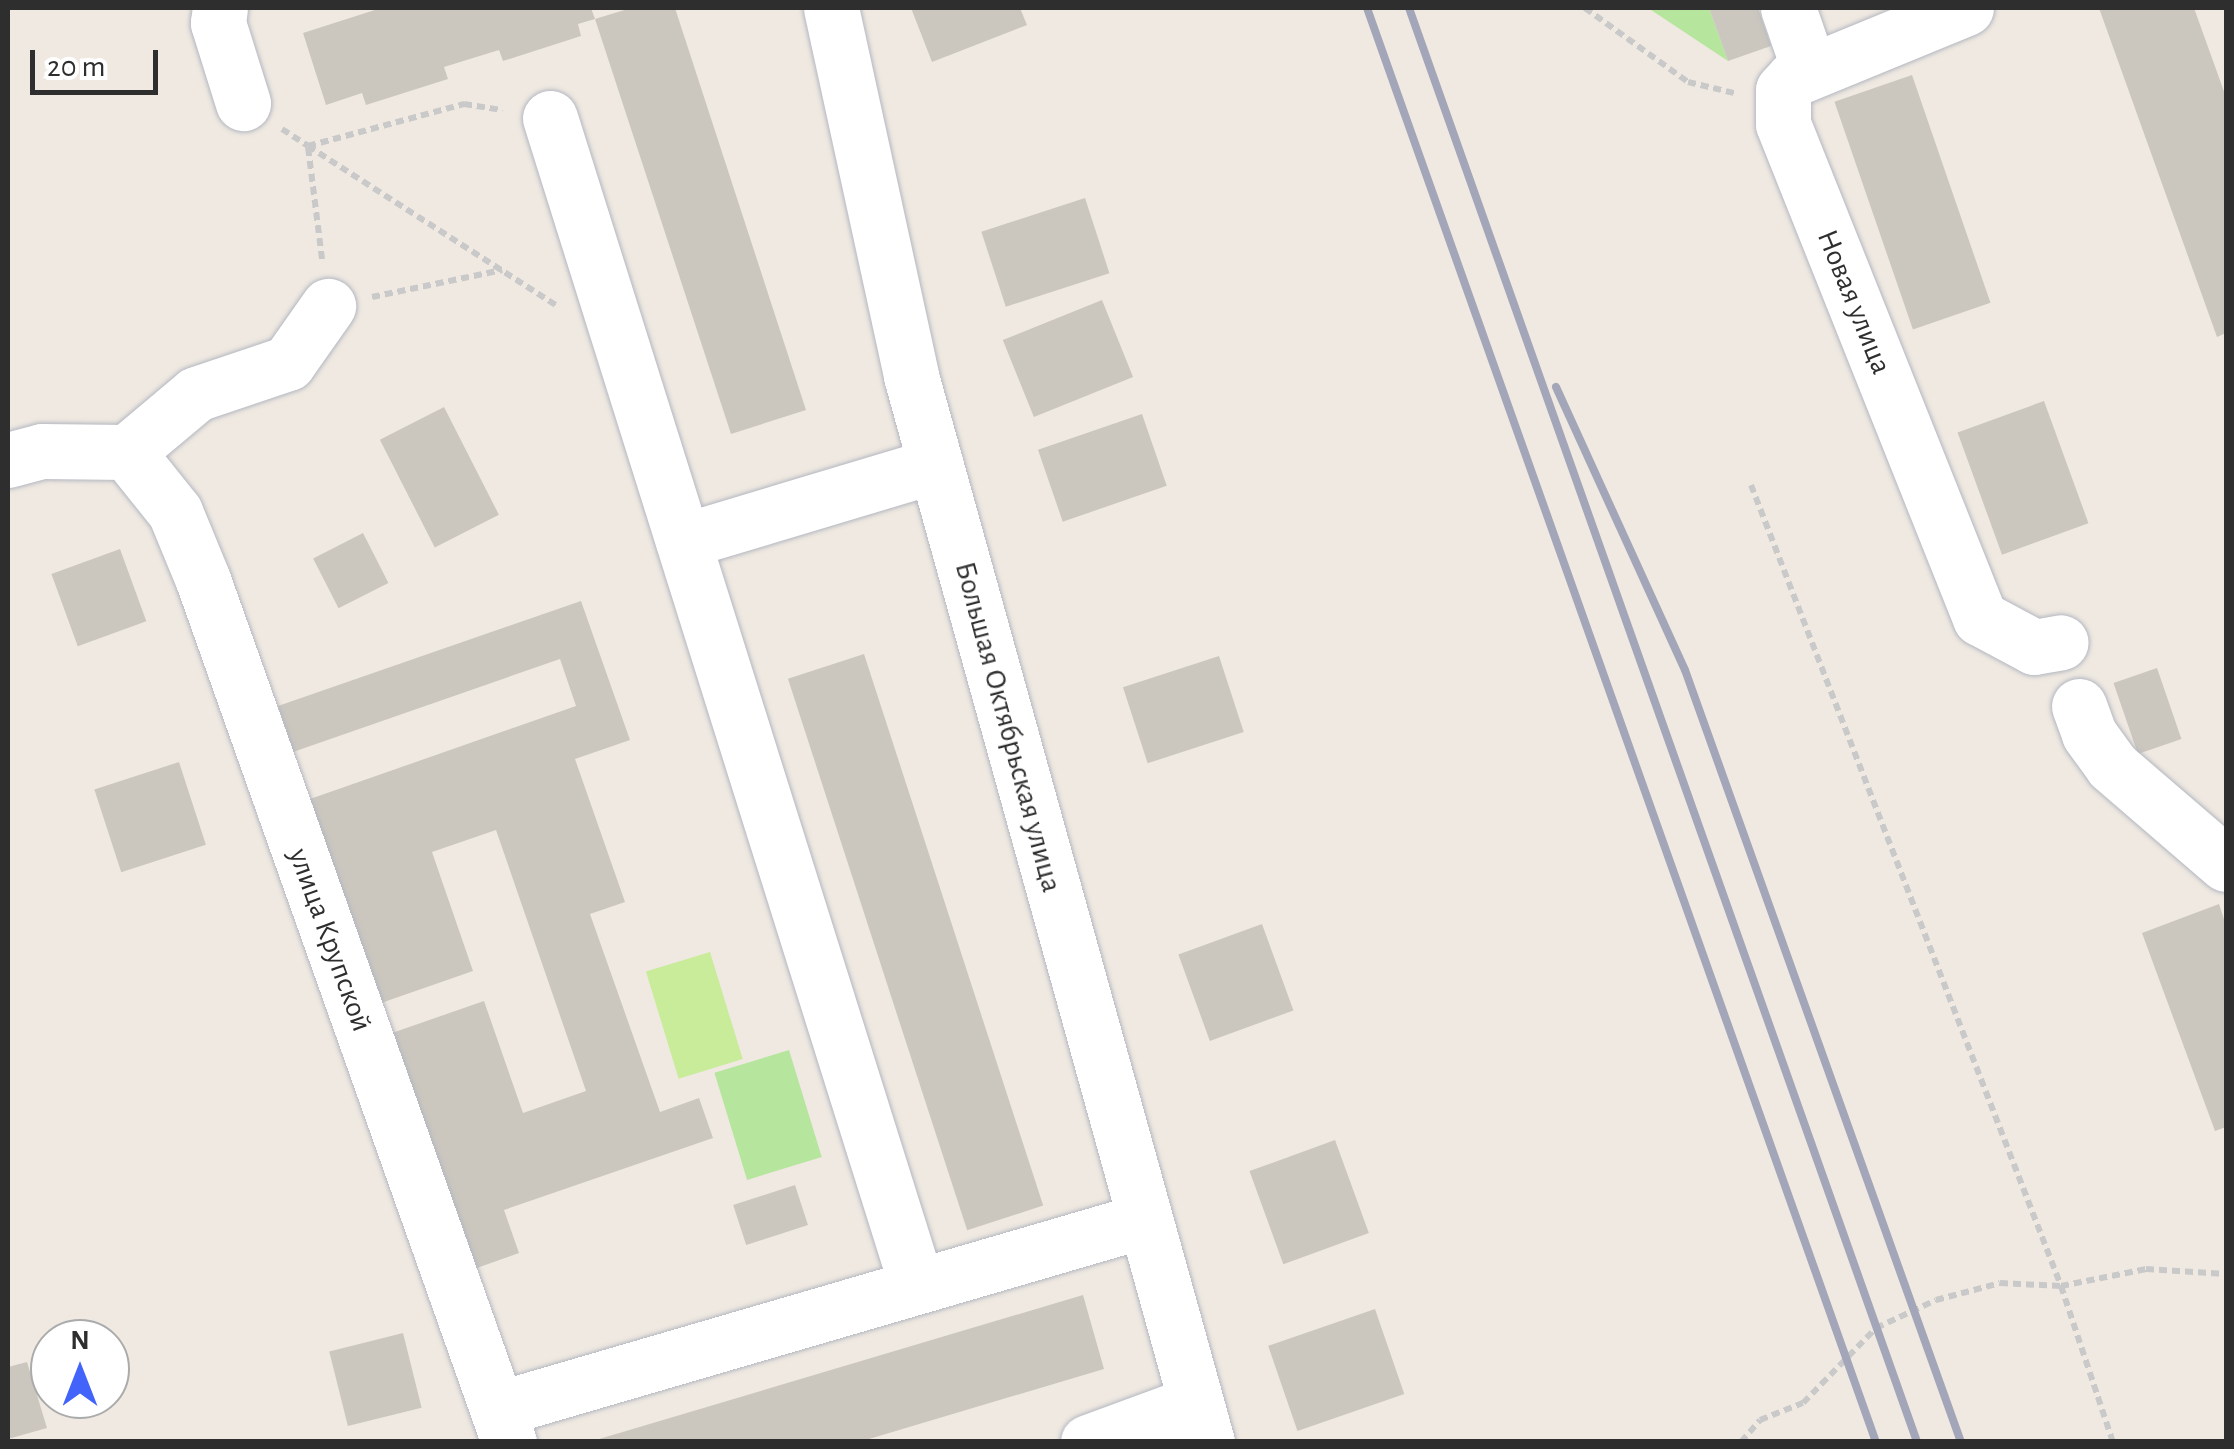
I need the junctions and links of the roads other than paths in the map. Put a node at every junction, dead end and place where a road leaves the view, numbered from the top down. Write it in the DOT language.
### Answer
graph roads {
  1 [pos="220,8"];
  2 [pos="831,8"];
  3 [pos="1788,8"];
  4 [pos="1966,8"];
  5 [pos="1796,79"];
  6 [pos="243,103"];
  7 [pos="550,118"];
  8 [pos="328,306"];
  9 [pos="127,452"];
  10 [pos="8,460"];
  11 [pos="936,466"];
  12 [pos="683,541"];
  13 [pos="2061,642"];
  14 [pos="2079,706"];
  15 [pos="2226,864"];
  16 [pos="1145,1220"];
  17 [pos="917,1286"];
  18 [pos="1200,1422"];
  19 [pos="503,1425"];
  20 [pos="1088,1442"];
  1 -- 6 [label="street"];
  2 -- 11 [label="street, Большая Октябрьская улица"];
  3 -- 5 [label="street, Новая улица"];
  4 -- 5 [label="street"];
  5 -- 13 [label="street, Новая улица"];
  7 -- 12 [label="street"];
  8 -- 9 [label="street"];
  9 -- 10 [label="street"];
  9 -- 19 [label="street, улица Крупской"];
  11 -- 12 [label="street"];
  11 -- 16 [label="street, Большая Октябрьская улица"];
  12 -- 17 [label="street"];
  14 -- 15 [label="street"];
  16 -- 17 [label="street"];
  16 -- 18 [label="street, Большая Октябрьская улица"];
  17 -- 19 [label="street"];
  18 -- 20 [label="street"];
}
